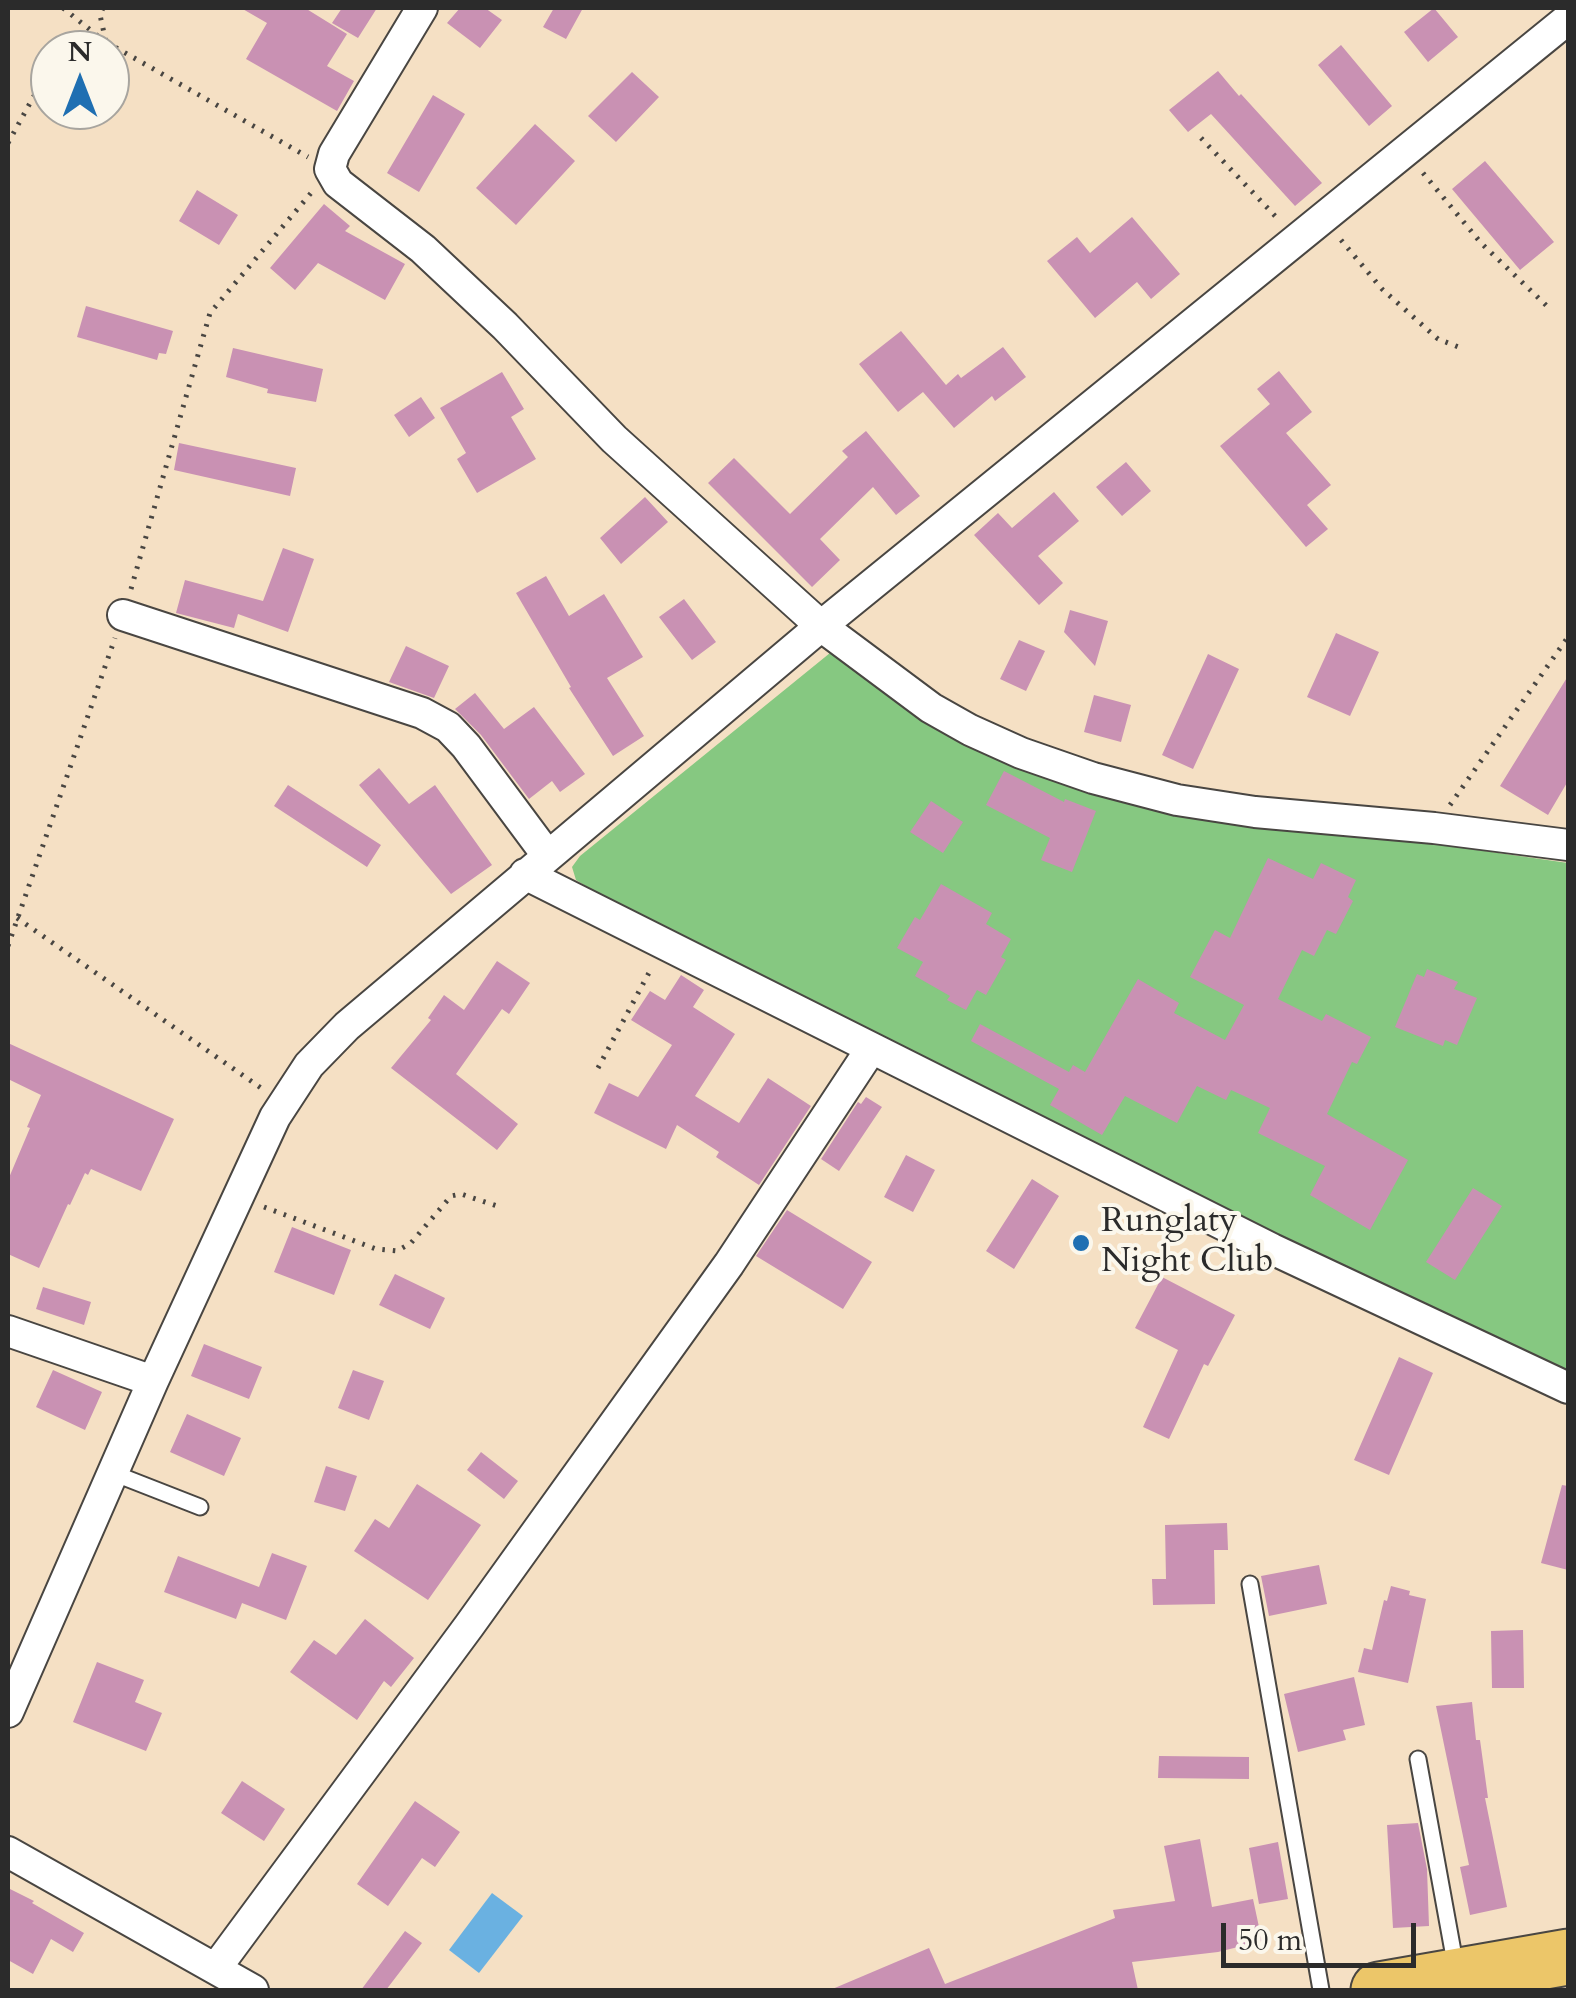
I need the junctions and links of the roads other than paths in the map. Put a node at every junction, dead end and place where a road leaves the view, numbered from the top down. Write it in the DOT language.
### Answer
graph roads {
  1 [pos="422,8"];
  2 [pos="1568,19"];
  3 [pos="123,615"];
  4 [pos="821,626"];
  5 [pos="1568,844"];
  6 [pos="536,864"];
  7 [pos="871,1049"];
  8 [pos="8,1331"];
  9 [pos="153,1381"];
  10 [pos="1568,1388"];
  11 [pos="113,1472"];
  12 [pos="200,1507"];
  13 [pos="1250,1584"];
  14 [pos="8,1712"];
  15 [pos="1418,1758"];
  16 [pos="8,1852"];
  17 [pos="1568,1957"];
  18 [pos="216,1968"];
  19 [pos="1458,1977"];
  20 [pos="252,1990"];
  21 [pos="1320,1990"];
  22 [pos="1379,1990"];
  1 -- 4 [label="street"];
  2 -- 4 [label="street"];
  3 -- 6 [label="street"];
  4 -- 5 [label="street"];
  4 -- 6 [label="street"];
  6 -- 7 [label="street"];
  6 -- 9 [label="street"];
  7 -- 10 [label="street"];
  7 -- 18 [label="street"];
  8 -- 9 [label="street"];
  9 -- 11 [label="street"];
  11 -- 12 [label="lane"];
  11 -- 14 [label="street"];
  13 -- 21 [label="lane"];
  15 -- 19 [label="lane"];
  16 -- 18 [label="street"];
  17 -- 19 [label="highway"];
  18 -- 20 [label="street"];
  19 -- 22 [label="highway"];
}
